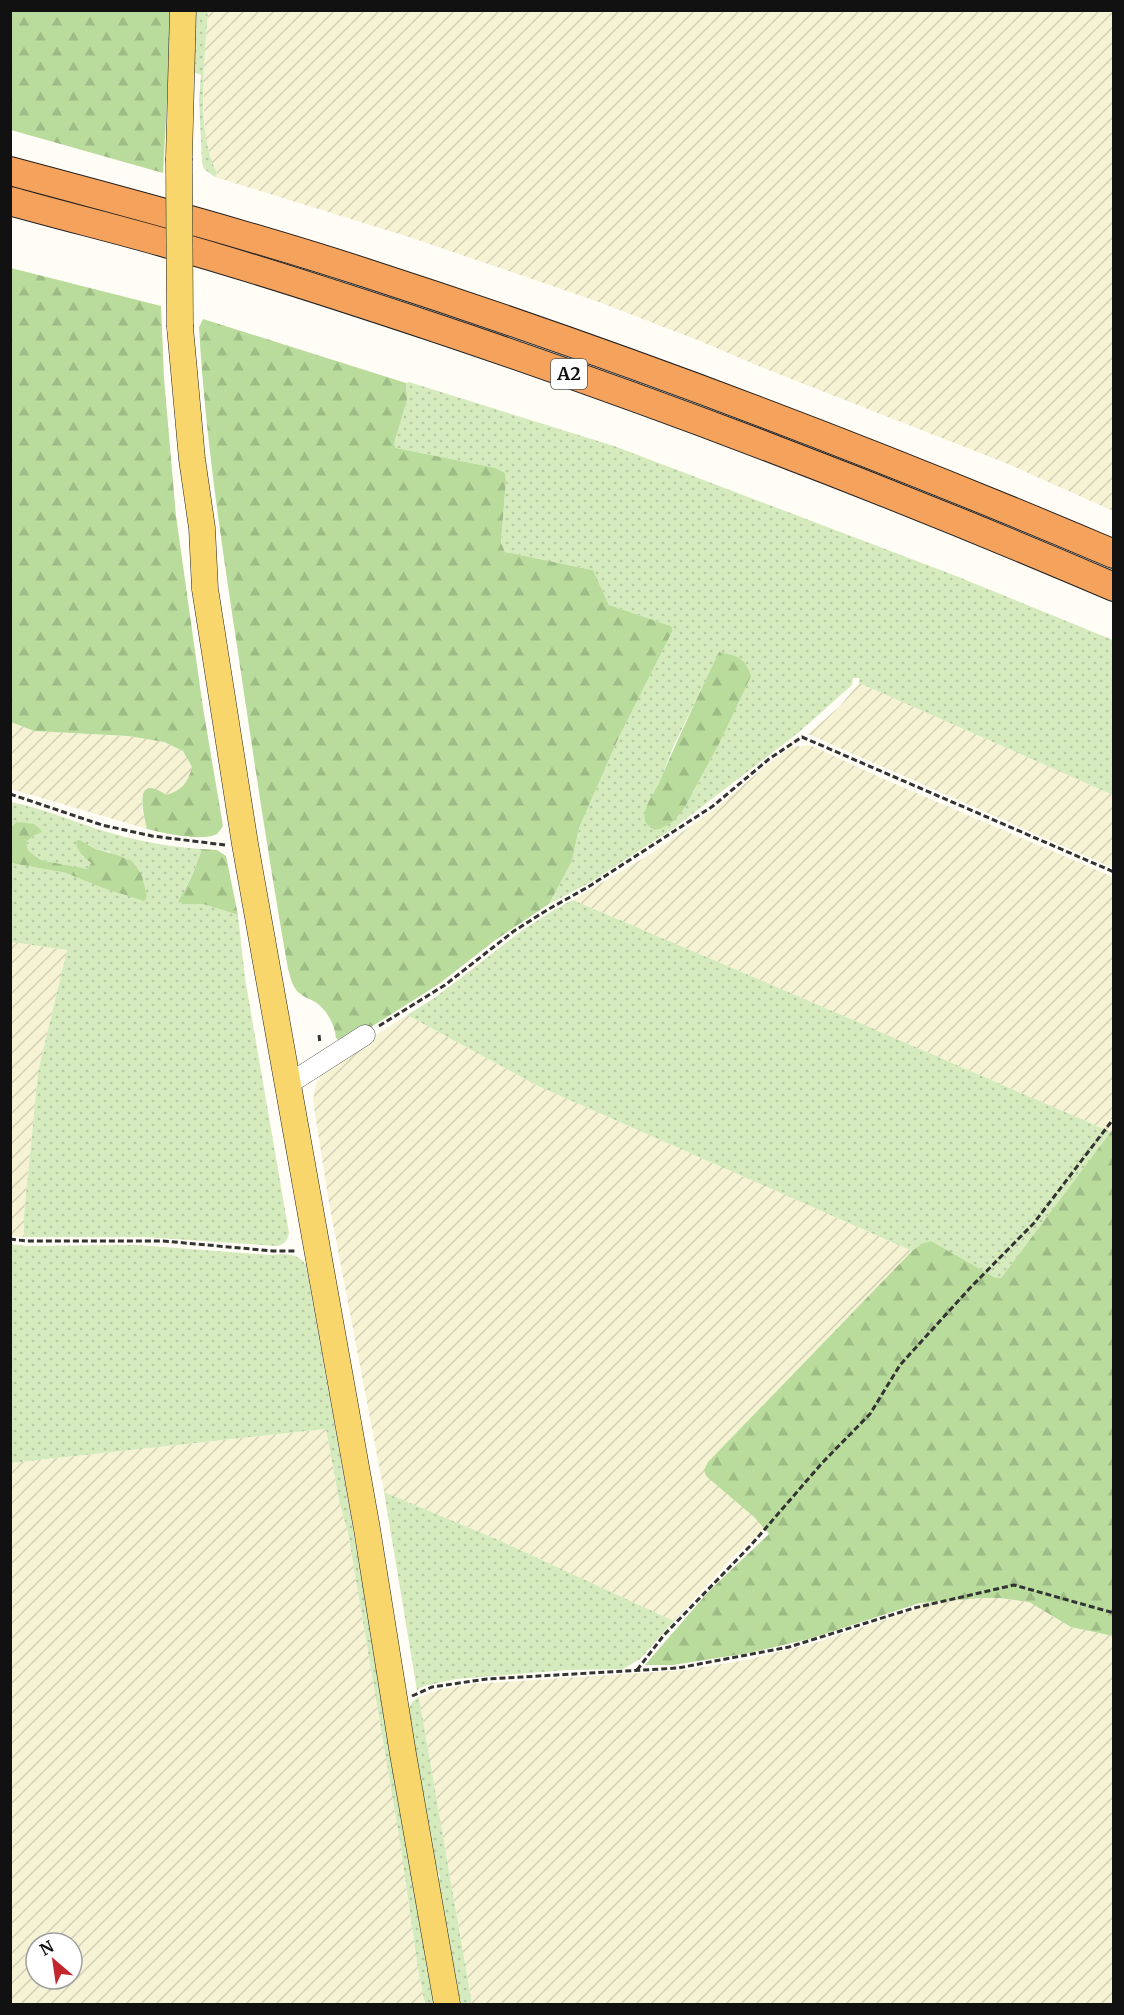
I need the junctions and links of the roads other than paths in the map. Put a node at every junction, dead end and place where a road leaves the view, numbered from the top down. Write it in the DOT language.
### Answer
graph roads {
  1 [pos="183,10"];
  2 [pos="10,171"];
  3 [pos="10,201"];
  4 [pos="1113,554"];
  5 [pos="1113,587"];
  6 [pos="365,1035"];
  7 [pos="287,1085"];
  8 [pos="447,2004"];
  1 -- 7 [label="main road, bridge"];
  2 -- 4 [label="highway, A2"];
  3 -- 5 [label="highway, A2"];
  6 -- 7 [label="street"];
  7 -- 8 [label="main road"];
}
